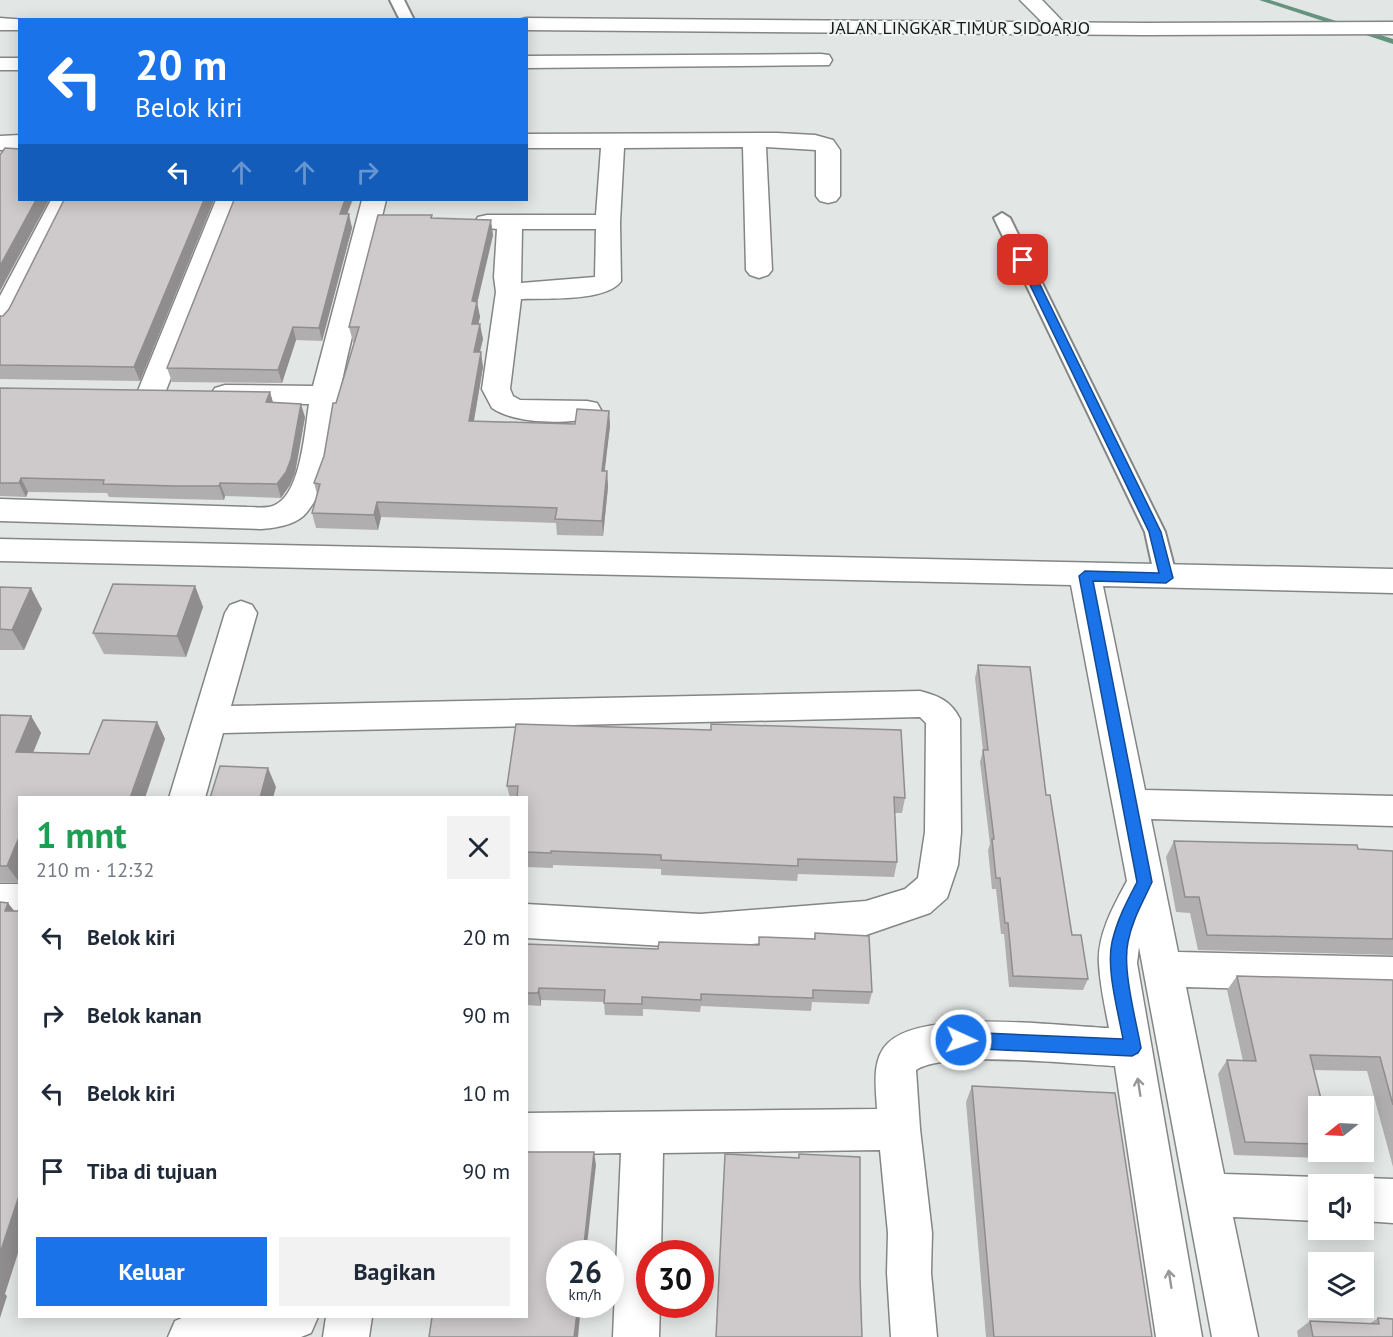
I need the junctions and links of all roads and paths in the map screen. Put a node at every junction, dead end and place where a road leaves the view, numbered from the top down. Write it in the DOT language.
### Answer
graph roads {
  1 [pos="397,0"];
  2 [pos="1030,0"];
  3 [pos="406,18"];
  4 [pos="528,24"];
  5 [pos="1059,28"];
  6 [pos="1393,28"];
  7 [pos="821,60"];
  8 [pos="528,62"];
  9 [pos="0,64"];
  10 [pos="18,64"];
  11 [pos="528,141"];
  12 [pos="613,141"];
  13 [pos="754,141"];
  14 [pos="0,142"];
  15 [pos="18,142"];
  16 [pos="828,196"];
  17 [pos="62,201"];
  18 [pos="228,201"];
  19 [pos="378,214"];
  20 [pos="1002,218"];
  21 [pos="463,222"];
  22 [pos="510,222"];
  23 [pos="608,222"];
  24 [pos="759,270"];
  25 [pos="509,292"];
  26 [pos="0,321"];
  27 [pos="325,395"];
  28 [pos="587,410"];
  29 [pos="0,510"];
  30 [pos="0,549"];
  31 [pos="1085,576"];
  32 [pos="1166,578"];
  33 [pos="1393,581"];
  34 [pos="241,613"];
  35 [pos="211,720"];
  36 [pos="189,796"];
  37 [pos="1129,804"];
  38 [pos="1393,811"];
  39 [pos="1145,882"];
  40 [pos="0,900"];
  41 [pos="18,900"];
  42 [pos="528,921"];
  43 [pos="1162,969"];
  44 [pos="1393,975"];
  45 [pos="1132,1048"];
  46 [pos="898,1129"];
  47 [pos="643,1132"];
  48 [pos="528,1134"];
  49 [pos="1207,1195"];
  50 [pos="1308,1199"];
  51 [pos="1374,1200"];
  52 [pos="1393,1201"];
  53 [pos="287,1318"];
  54 [pos="349,1318"];
  55 [pos="191,1337"];
  56 [pos="346,1337"];
  57 [pos="636,1337"];
  58 [pos="914,1337"];
  59 [pos="1179,1337"];
  60 [pos="1235,1337"];
  1 -- 3 [label="lane"];
  2 -- 5 [label="street"];
  4 -- 5 [label="street, JALAN LINGKAR TIMUR SIDOARJO"];
  5 -- 6 [label="street, JALAN LINGKAR TIMUR SIDOARJO"];
  7 -- 8 [label="street"];
  9 -- 10 [label="street"];
  11 -- 12 [label="street"];
  12 -- 13 [label="street"];
  12 -- 23 [label="street"];
  13 -- 16 [label="street"];
  13 -- 24 [label="street"];
  14 -- 15 [label="street"];
  17 -- 26 [label="street"];
  18 -- 27 [label="street"];
  19 -- 27 [label="street"];
  20 -- 32 [label="lane"];
  21 -- 22 [label="street"];
  22 -- 23 [label="street"];
  22 -- 25 [label="street"];
  23 -- 25 [label="street"];
  25 -- 28 [label="street"];
  27 -- 29 [label="street"];
  30 -- 31 [label="street"];
  31 -- 32 [label="street"];
  31 -- 37 [label="street"];
  32 -- 33 [label="street"];
  34 -- 35 [label="street"];
  35 -- 36 [label="street"];
  35 -- 42 [label="street"];
  37 -- 38 [label="street"];
  37 -- 39 [label="street"];
  39 -- 43 [label="street"];
  39 -- 45 [label="street"];
  40 -- 41 [label="street"];
  43 -- 44 [label="street"];
  43 -- 49 [label="street"];
  45 -- 46 [label="street"];
  59 -- 45 [label="street, one-way"];
  46 -- 47 [label="street"];
  46 -- 58 [label="street"];
  47 -- 48 [label="street"];
  47 -- 57 [label="street"];
  49 -- 50 [label="street"];
  49 -- 60 [label="street"];
  51 -- 52 [label="street"];
  53 -- 55 [label="street"];
  54 -- 56 [label="street"];
}
